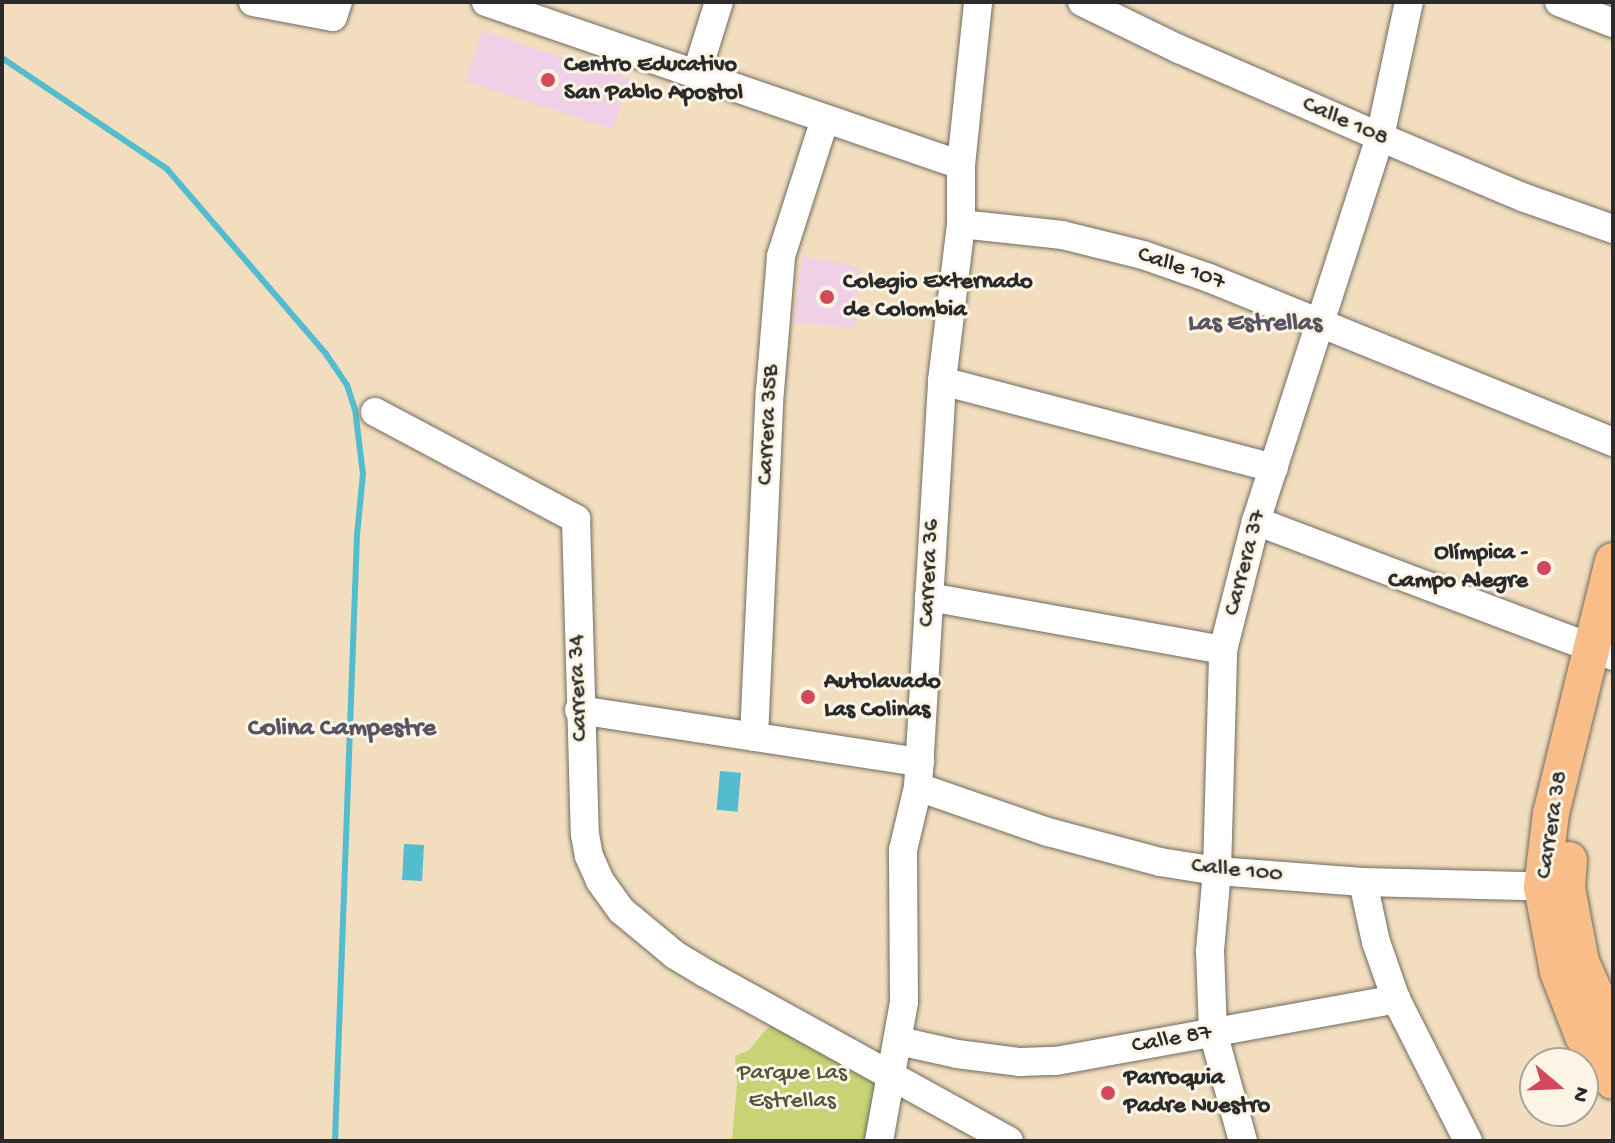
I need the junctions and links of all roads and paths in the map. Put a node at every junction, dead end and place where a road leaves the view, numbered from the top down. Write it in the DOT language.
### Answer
graph roads {
  1 [pos="253,2"];
  2 [pos="486,2"];
  3 [pos="719,2"];
  4 [pos="978,2"];
  5 [pos="1082,2"];
  6 [pos="1409,2"];
  7 [pos="1559,2"];
  8 [pos="336,9"];
  9 [pos="1613,23"];
  10 [pos="697,72"];
  11 [pos="825,119"];
  12 [pos="1380,137"];
  13 [pos="961,165"];
  14 [pos="961,224"];
  15 [pos="1613,229"];
  16 [pos="1322,323"];
  17 [pos="942,381"];
  18 [pos="375,412"];
  19 [pos="1613,442"];
  20 [pos="1274,468"];
  21 [pos="1256,521"];
  22 [pos="1613,561"];
  23 [pos="929,597"];
  24 [pos="1223,650"];
  25 [pos="1605,653"];
  26 [pos="579,710"];
  27 [pos="754,737"];
  28 [pos="919,774"];
  29 [pos="1217,871"];
  30 [pos="1363,882"];
  31 [pos="1555,887"];
  32 [pos="1396,999"];
  33 [pos="1213,1032"];
  34 [pos="1613,1034"];
  35 [pos="899,1041"];
  36 [pos="893,1076"];
  37 [pos="1613,1081"];
  38 [pos="879,1141"];
  39 [pos="1009,1141"];
  40 [pos="1243,1141"];
  41 [pos="1468,1141"];
  1 -- 8 [label="street"];
  2 -- 10 [label="street"];
  3 -- 10 [label="street"];
  4 -- 13 [label="street, Carrera 36"];
  5 -- 12 [label="street, Calle 108"];
  6 -- 12 [label="street, Carrera 37"];
  7 -- 9 [label="street"];
  10 -- 11 [label="street"];
  11 -- 13 [label="street"];
  11 -- 27 [label="street, Carrera 35B"];
  12 -- 15 [label="street, Calle 108"];
  12 -- 16 [label="street, Carrera 37"];
  13 -- 14 [label="street, Carrera 36"];
  14 -- 16 [label="street, Calle 107"];
  14 -- 17 [label="street, Carrera 36"];
  16 -- 19 [label="street, Calle 107"];
  16 -- 20 [label="street, Carrera 37"];
  17 -- 20 [label="street"];
  17 -- 23 [label="street, Carrera 36"];
  18 -- 26 [label="street, Carrera 34"];
  20 -- 21 [label="street, Carrera 37"];
  21 -- 24 [label="street, Carrera 37"];
  21 -- 25 [label="street"];
  22 -- 25 [label="main road, Carrera 38"];
  23 -- 24 [label="street"];
  23 -- 28 [label="street, Carrera 36"];
  24 -- 29 [label="street, Carrera 37"];
  25 -- 31 [label="main road, Carrera 38"];
  26 -- 27 [label="street, Calle 100"];
  26 -- 36 [label="street, Carrera 34"];
  27 -- 28 [label="street, Calle 100"];
  28 -- 29 [label="street, Calle 100"];
  28 -- 35 [label="street, Carrera 36"];
  29 -- 30 [label="street, Calle 100"];
  29 -- 33 [label="street, Carrera 37"];
  30 -- 31 [label="street, Calle 100"];
  30 -- 32 [label="street"];
  31 -- 34 [label="main road, Carrera 38"];
  31 -- 37 [label="main road, Carrera 38"];
  32 -- 33 [label="street, Calle 87"];
  32 -- 41 [label="street"];
  33 -- 35 [label="street, Calle 87"];
  33 -- 40 [label="street, Carrera 37"];
  35 -- 36 [label="street, Carrera 36"];
  36 -- 38 [label="street, Carrera 36"];
  36 -- 39 [label="street"];
}
